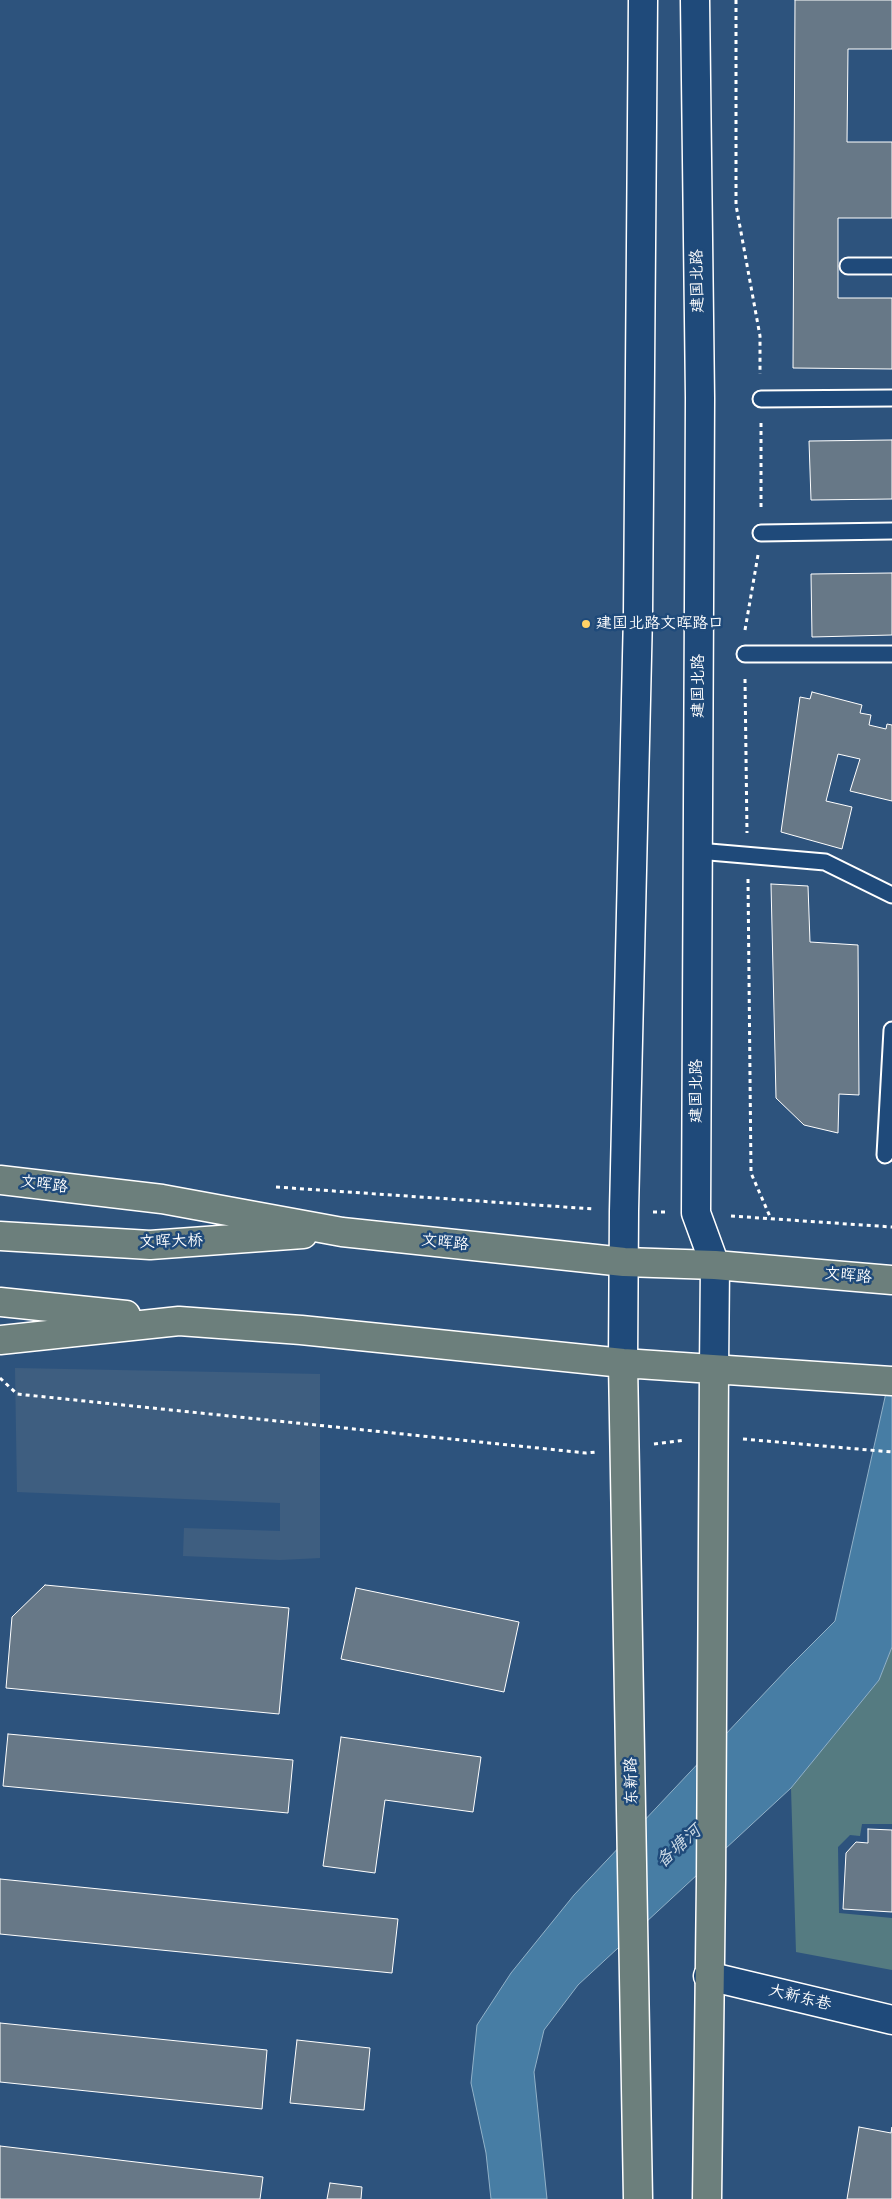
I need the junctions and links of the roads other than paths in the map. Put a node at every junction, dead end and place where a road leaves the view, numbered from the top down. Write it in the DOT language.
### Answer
graph roads {
  1 [pos="643,0"];
  2 [pos="695,0"];
  3 [pos="848,266"];
  4 [pos="892,266"];
  5 [pos="892,398"];
  6 [pos="760,399"];
  7 [pos="892,531"];
  8 [pos="762,533"];
  9 [pos="745,654"];
  10 [pos="892,654"];
  11 [pos="698,851"];
  12 [pos="892,895"];
  13 [pos="892,1030"];
  14 [pos="885,1155"];
  15 [pos="0,1180"];
  16 [pos="342,1232"];
  17 [pos="0,1236"];
  18 [pos="624,1262"];
  19 [pos="715,1265"];
  20 [pos="879,1279"];
  21 [pos="0,1302"];
  22 [pos="179,1321"];
  23 [pos="0,1340"];
  24 [pos="623,1363"];
  25 [pos="714,1370"];
  26 [pos="892,1381"];
  27 [pos="708,1976"];
  28 [pos="892,2020"];
  29 [pos="638,2199"];
  30 [pos="707,2199"];
  1 -- 18 [label="main road"];
  2 -- 11 [label="main road, 建国北路"];
  3 -- 4 [label="lane"];
  5 -- 6 [label="lane"];
  7 -- 8 [label="lane"];
  9 -- 10 [label="lane"];
  11 -- 12 [label="lane"];
  11 -- 19 [label="main road, 建国北路"];
  13 -- 14 [label="lane"];
  15 -- 16 [label="main road, 文晖路"];
  16 -- 17 [label="main road, 文晖大桥"];
  16 -- 18 [label="main road, 文晖路"];
  18 -- 19 [label="main road, 文晖路"];
  18 -- 24 [label="main road"];
  19 -- 20 [label="main road, 文晖路"];
  19 -- 25 [label="main road, 建国北路"];
  21 -- 22 [label="main road"];
  22 -- 23 [label="main road"];
  22 -- 24 [label="main road"];
  24 -- 25 [label="main road"];
  24 -- 29 [label="main road, 东新路"];
  25 -- 26 [label="main road"];
  25 -- 27 [label="main road"];
  27 -- 28 [label="main road, 大新东巷"];
  27 -- 30 [label="main road"];
}
